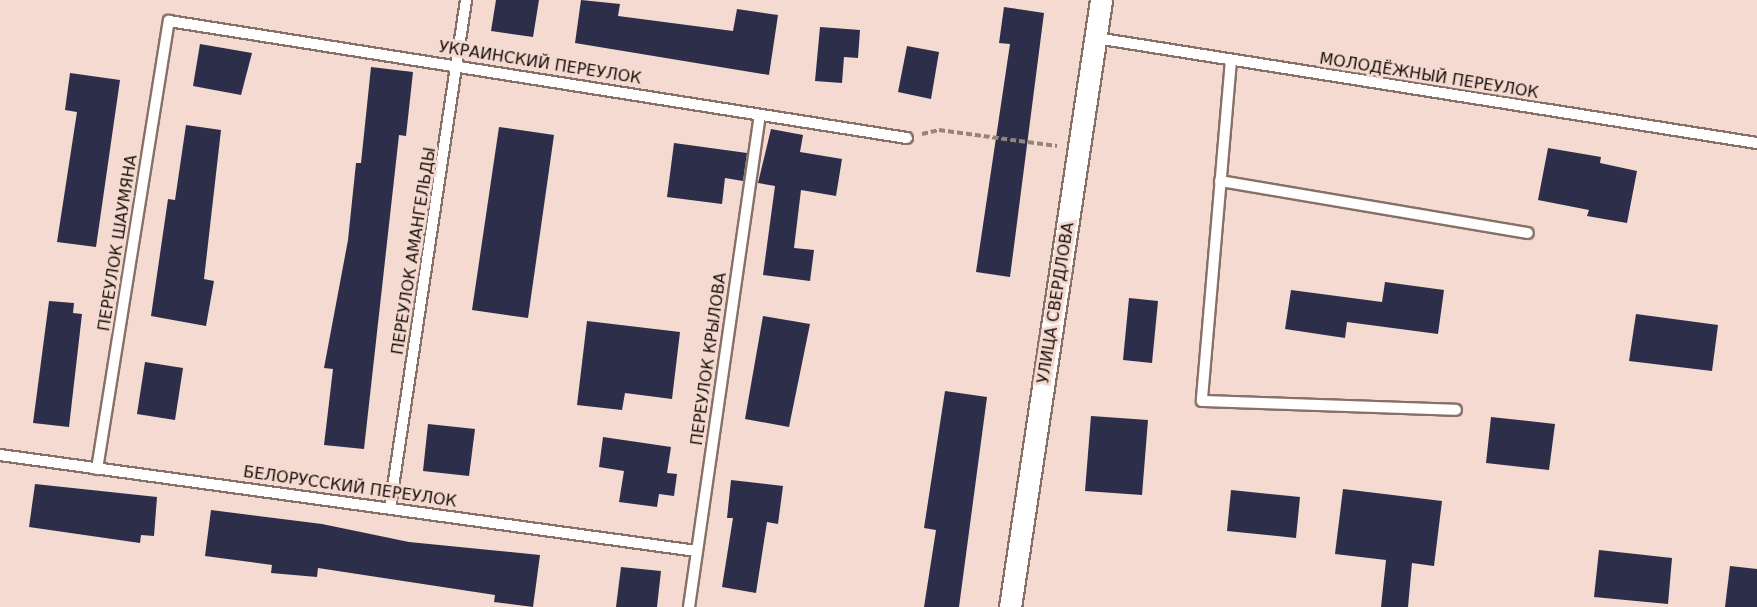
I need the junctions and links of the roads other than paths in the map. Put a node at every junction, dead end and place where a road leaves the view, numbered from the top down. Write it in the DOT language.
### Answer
graph roads {
  1 [pos="466,0"];
  2 [pos="1101,0"];
  3 [pos="169,21"];
  4 [pos="1096,38"];
  5 [pos="1231,60"];
  6 [pos="457,64"];
  7 [pos="760,115"];
  8 [pos="907,138"];
  9 [pos="1757,143"];
  10 [pos="1220,181"];
  11 [pos="1528,233"];
  12 [pos="1456,410"];
  13 [pos="0,455"];
  14 [pos="98,469"];
  15 [pos="390,507"];
  16 [pos="696,551"];
  17 [pos="688,607"];
  18 [pos="1010,607"];
  1 -- 6 [label="lane, ПЕРЕУЛОК АМАНГЕЛЬДЫ"];
  2 -- 4 [label="street, УЛИЦА СВЕРДЛОВА"];
  3 -- 6 [label="lane, УКРАИНСКИЙ ПЕРЕУЛОК"];
  3 -- 14 [label="lane, ПЕРЕУЛОК ШАУМЯНА"];
  4 -- 5 [label="lane, МОЛОДЁЖНЫЙ ПЕРЕУЛОК"];
  4 -- 18 [label="street, УЛИЦА СВЕРДЛОВА"];
  5 -- 9 [label="lane, МОЛОДЁЖНЫЙ ПЕРЕУЛОК"];
  5 -- 10 [label="lane"];
  6 -- 7 [label="lane, УКРАИНСКИЙ ПЕРЕУЛОК"];
  6 -- 15 [label="lane, ПЕРЕУЛОК АМАНГЕЛЬДЫ"];
  7 -- 8 [label="lane, УКРАИНСКИЙ ПЕРЕУЛОК"];
  7 -- 16 [label="lane, ПЕРЕУЛОК КРЫЛОВА"];
  10 -- 11 [label="lane"];
  10 -- 12 [label="lane"];
  13 -- 14 [label="lane, БЕЛОРУССКИЙ ПЕРЕУЛОК"];
  14 -- 15 [label="lane, БЕЛОРУССКИЙ ПЕРЕУЛОК"];
  15 -- 16 [label="lane, БЕЛОРУССКИЙ ПЕРЕУЛОК"];
  16 -- 17 [label="lane, ПЕРЕУЛОК КРЫЛОВА"];
}
